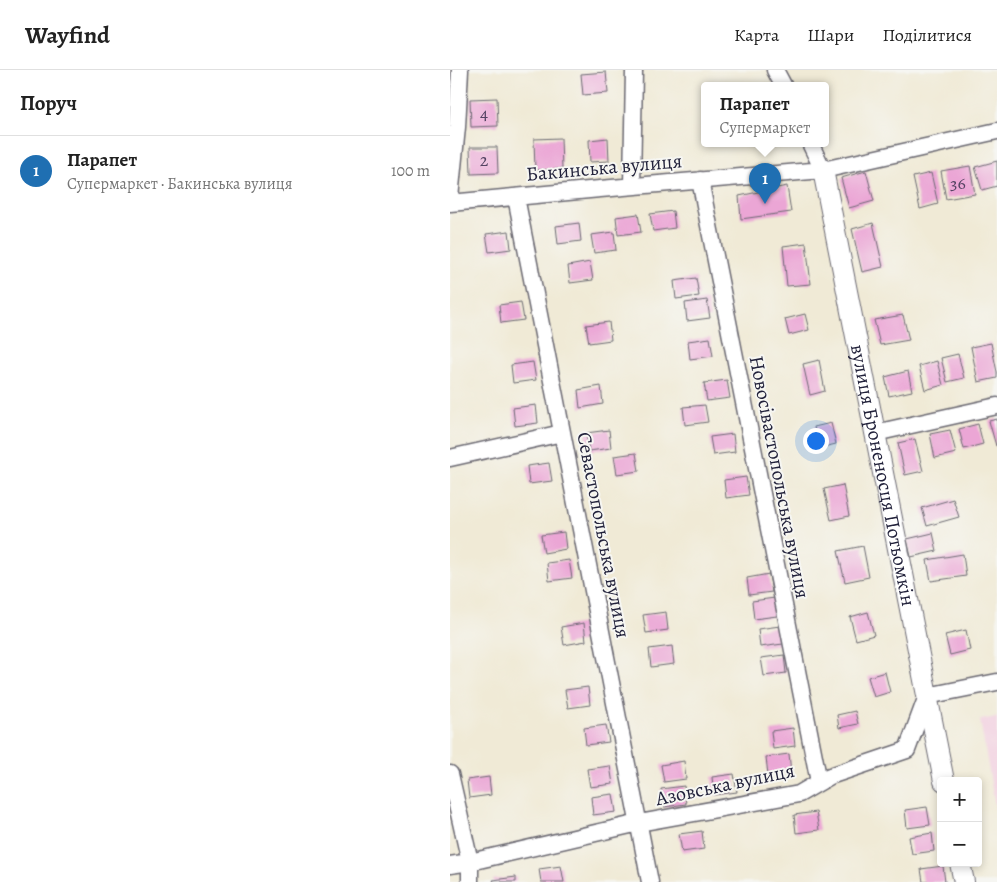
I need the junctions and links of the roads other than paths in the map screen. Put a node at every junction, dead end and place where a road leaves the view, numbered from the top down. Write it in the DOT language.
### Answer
graph roads {
  1 [pos="460,70"];
  2 [pos="634,70"];
  3 [pos="775,70"];
  4 [pos="781,82"];
  5 [pos="997,131"];
  6 [pos="812,147"];
  7 [pos="824,170"];
  8 [pos="700,180"];
  9 [pos="632,186"];
  10 [pos="516,197"];
  11 [pos="450,198"];
  12 [pos="450,203"];
  13 [pos="997,406"];
  14 [pos="562,433"];
  15 [pos="875,433"];
  16 [pos="450,458"];
  17 [pos="997,682"];
  18 [pos="927,696"];
  19 [pos="450,774"];
  20 [pos="943,777"];
  21 [pos="820,782"];
  22 [pos="639,823"];
  23 [pos="470,862"];
  24 [pos="450,865"];
  25 [pos="961,867"];
  26 [pos="470,882"];
  27 [pos="650,882"];
  28 [pos="964,882"];
  1 -- 11 [label="street"];
  2 -- 9 [label="street"];
  3 -- 4 [label="street"];
  5 -- 7 [label="street, Бакинська вулиця"];
  6 -- 7 [label="street"];
  7 -- 8 [label="street, Бакинська вулиця"];
  7 -- 15 [label="street, вулиця Броненосця Потьомкін"];
  8 -- 9 [label="street, Бакинська вулиця"];
  8 -- 21 [label="street, Новосівастопольська вулиця"];
  9 -- 10 [label="street, Бакинська вулиця"];
  10 -- 12 [label="street, Бакинська вулиця"];
  10 -- 14 [label="street, Севастопольська вулиця"];
  13 -- 15 [label="street"];
  14 -- 16 [label="street"];
  14 -- 22 [label="street, Севастопольська вулиця"];
  15 -- 18 [label="street, вулиця Броненосця Потьомкін"];
  17 -- 18 [label="street"];
  18 -- 20 [label="street, вулиця Броненосця Потьомкін"];
  18 -- 21 [label="street, Азовська вулиця"];
  19 -- 23 [label="street"];
  21 -- 22 [label="street, Азовська вулиця"];
  22 -- 23 [label="street, Азовська вулиця"];
  22 -- 27 [label="street, Севастопольська вулиця"];
  23 -- 24 [label="street, Азовська вулиця"];
  23 -- 26 [label="street"];
  25 -- 28 [label="street"];
}
